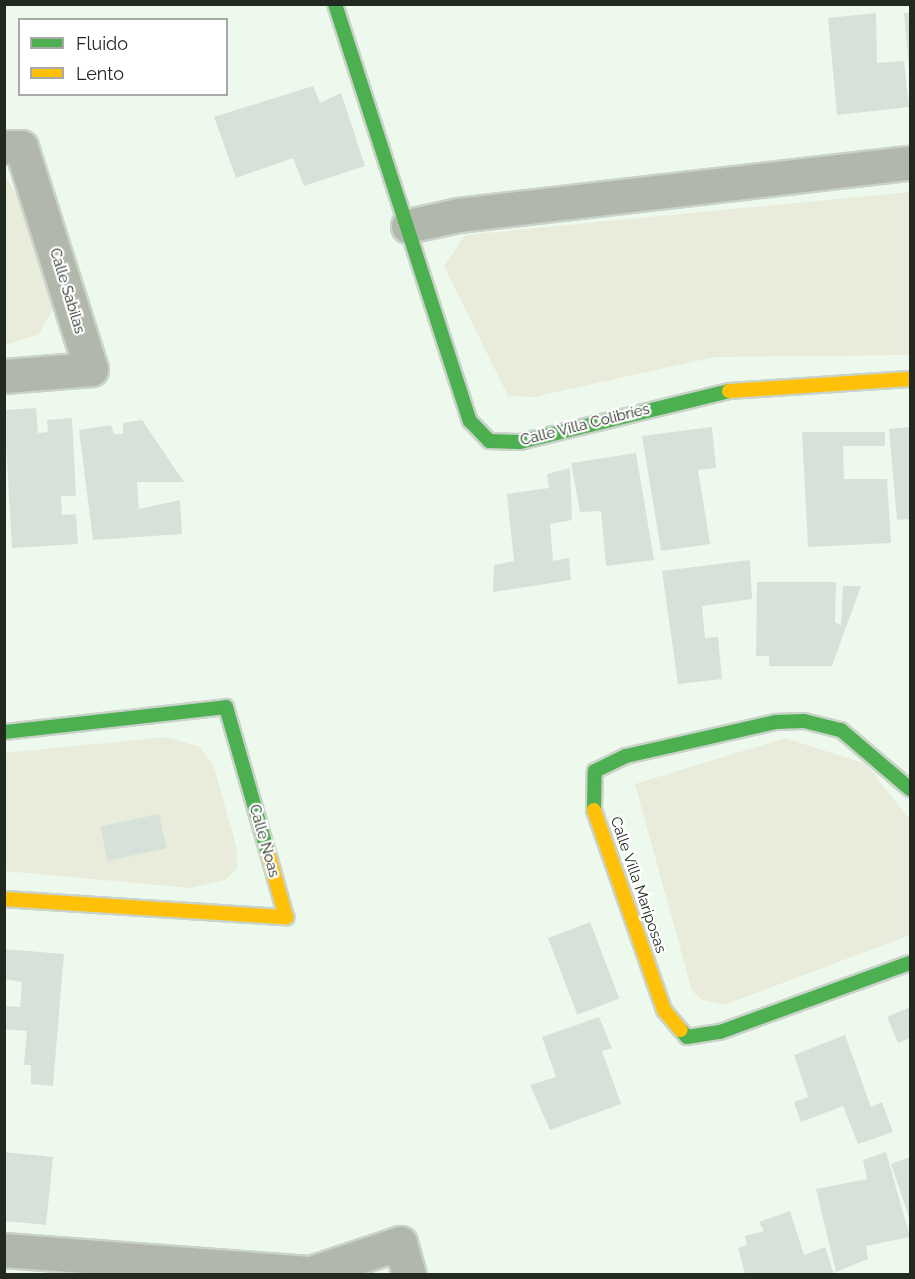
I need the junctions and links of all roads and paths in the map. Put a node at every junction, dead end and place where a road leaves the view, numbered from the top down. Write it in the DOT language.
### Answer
graph roads {
  1 [pos="335,4"];
  2 [pos="4,147"];
  3 [pos="910,163"];
  4 [pos="408,226"];
  5 [pos="4,376"];
  6 [pos="910,380"];
  7 [pos="4,732"];
  8 [pos="910,789"];
  9 [pos="4,899"];
  10 [pos="910,963"];
  11 [pos="4,1250"];
  12 [pos="409,1275"];
  1 -- 4 [label="street, Calle Villa Colibríes"];
  2 -- 5 [label="street, Calle Sabilas"];
  3 -- 4 [label="street"];
  4 -- 6 [label="street, Calle Villa Colibríes"];
  7 -- 9 [label="street, Calle Noas"];
  8 -- 10 [label="street, Calle Villa Mariposas"];
  11 -- 12 [label="street"];
}
